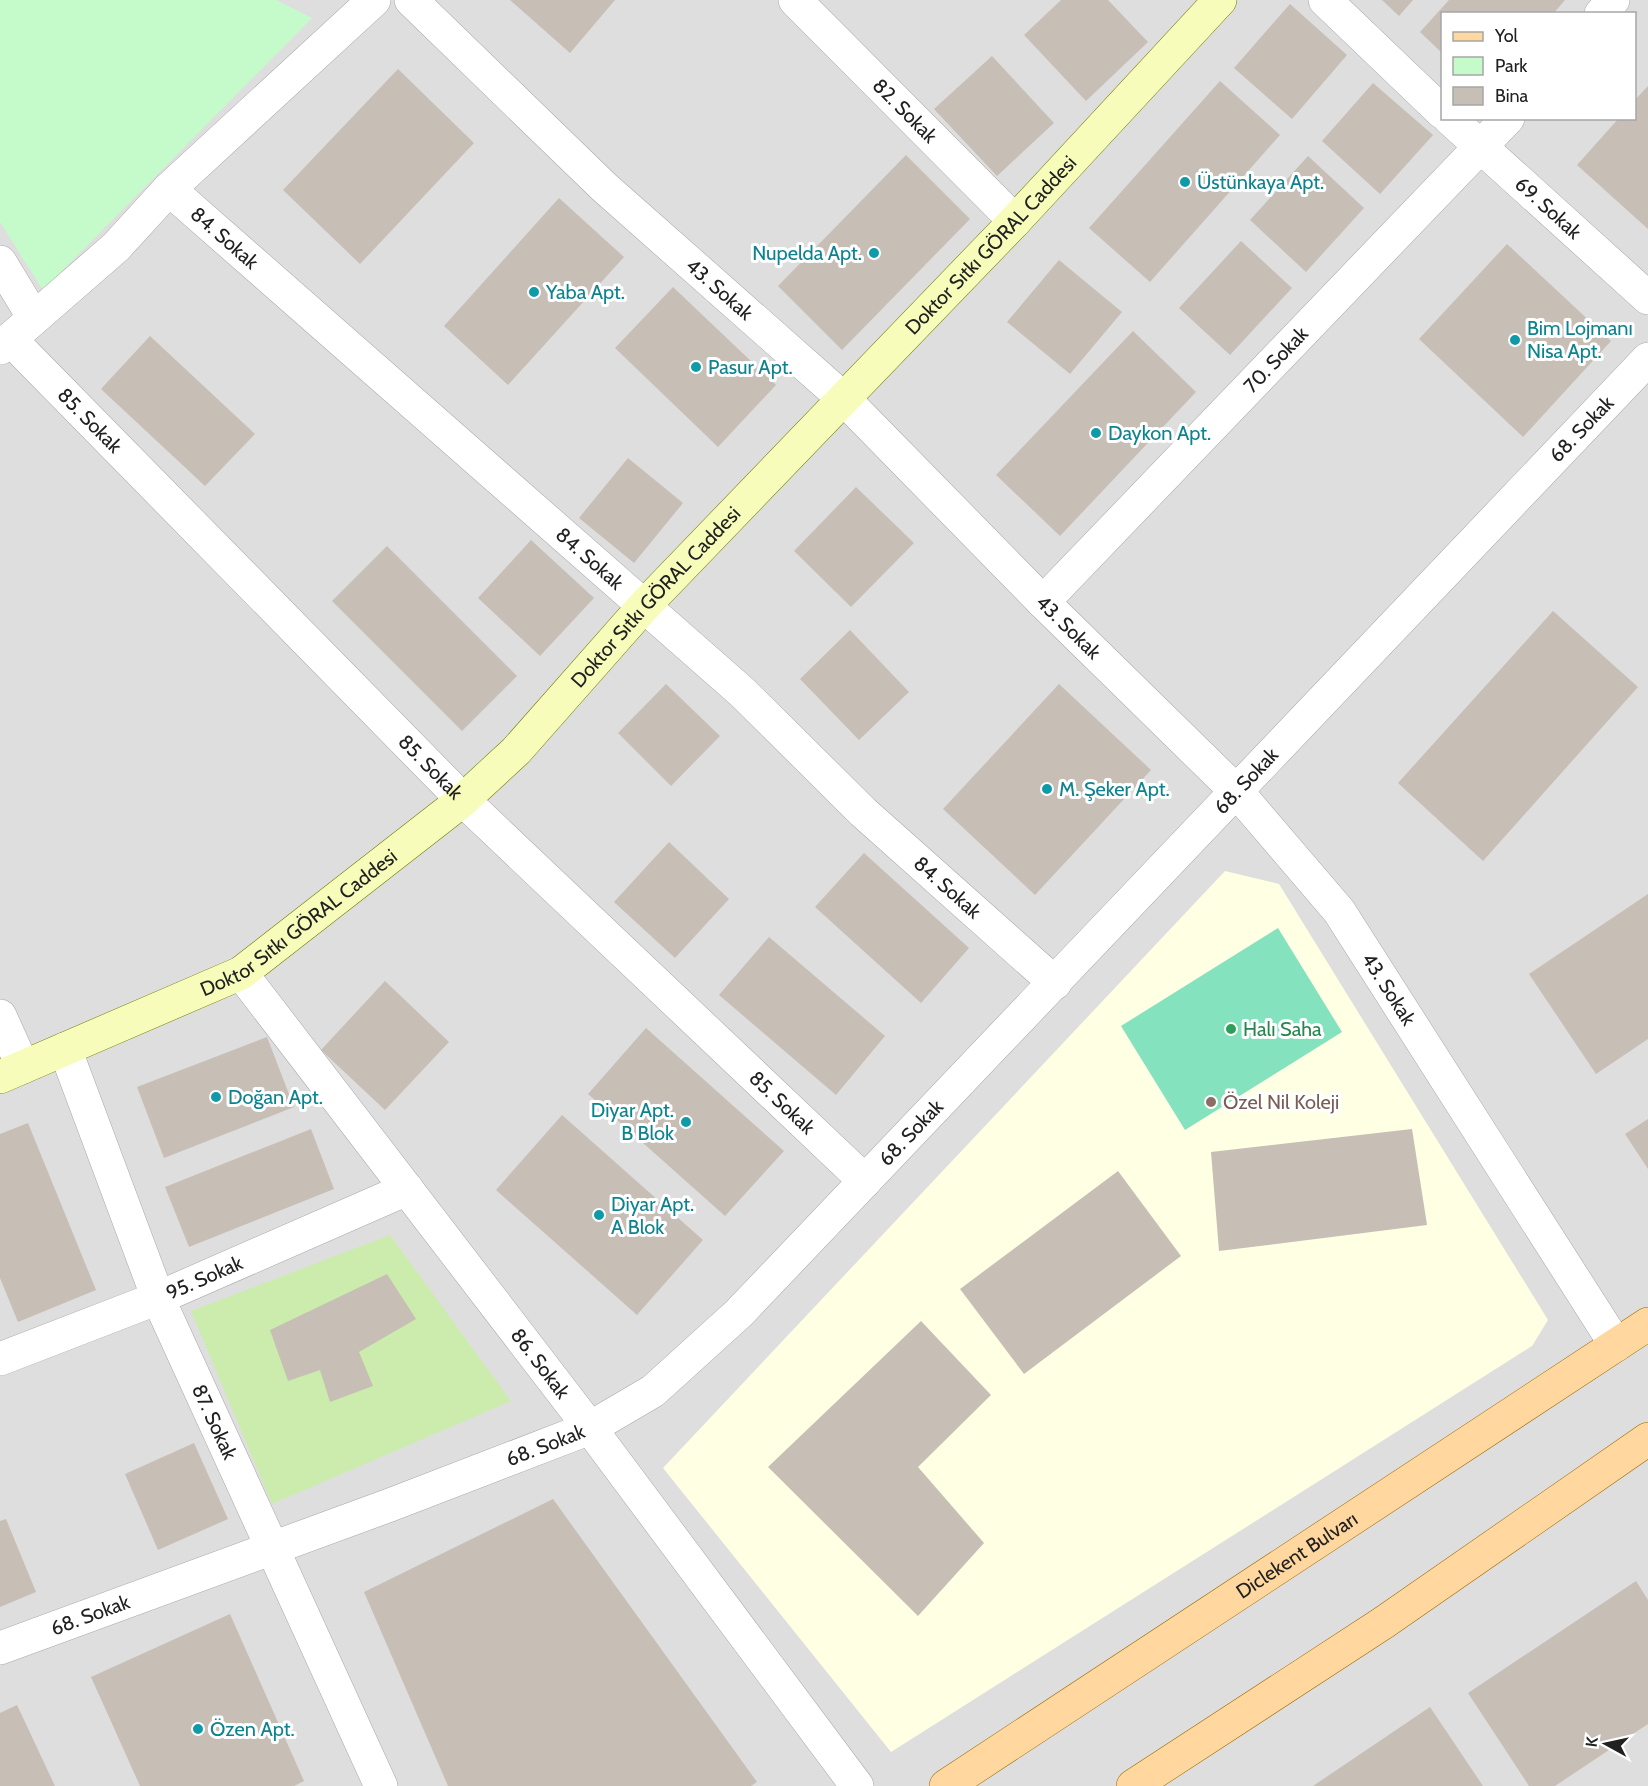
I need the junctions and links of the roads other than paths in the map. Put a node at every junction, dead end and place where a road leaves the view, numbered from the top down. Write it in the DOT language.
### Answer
graph roads {
  1 [pos="374,0"];
  2 [pos="411,0"];
  3 [pos="795,0"];
  4 [pos="1326,0"];
  5 [pos="1613,0"];
  6 [pos="1217,1"];
  7 [pos="1603,12"];
  8 [pos="1441,110"];
  9 [pos="1451,120"];
  10 [pos="1506,120"];
  11 [pos="1481,149"];
  12 [pos="169,189"];
  13 [pos="1015,221"];
  14 [pos="0,262"];
  15 [pos="1648,298"];
  16 [pos="15,335"];
  17 [pos="1648,359"];
  18 [pos="845,400"];
  19 [pos="1044,602"];
  20 [pos="644,606"];
  21 [pos="1238,793"];
  22 [pos="462,800"];
  23 [pos="241,973"];
  24 [pos="1055,983"];
  25 [pos="0,1016"];
  26 [pos="64,1049"];
  27 [pos="12,1072"];
  28 [pos="866,1181"];
  29 [pos="406,1189"];
  30 [pos="158,1298"];
  31 [pos="1648,1324"];
  32 [pos="1616,1346"];
  33 [pos="0,1359"];
  34 [pos="590,1428"];
  35 [pos="1648,1439"];
  36 [pos="273,1548"];
  37 [pos="0,1648"];
  38 [pos="381,1786"];
  39 [pos="857,1786"];
  40 [pos="946,1786"];
  41 [pos="1133,1786"];
  1 -- 12 [label="street"];
  2 -- 18 [label="street, 43. Sokak"];
  3 -- 13 [label="street, 82. Sokak"];
  4 -- 8 [label="street"];
  5 -- 7 [label="street"];
  6 -- 13 [label="street, Doktor Sıtkı GÖRAL Caddesi"];
  9 -- 11 [label="street, 69. Sokak"];
  10 -- 11 [label="street, 70. Sokak"];
  11 -- 15 [label="street, 69. Sokak"];
  11 -- 19 [label="street, 70. Sokak"];
  12 -- 16 [label="street"];
  12 -- 20 [label="street, 84. Sokak"];
  13 -- 18 [label="street, Doktor Sıtkı GÖRAL Caddesi"];
  14 -- 16 [label="street, 85. Sokak"];
  16 -- 22 [label="street, 85. Sokak"];
  17 -- 21 [label="street, 68. Sokak"];
  18 -- 19 [label="street, 43. Sokak"];
  18 -- 20 [label="street, Doktor Sıtkı GÖRAL Caddesi"];
  19 -- 21 [label="street, 43. Sokak"];
  20 -- 22 [label="street, Doktor Sıtkı GÖRAL Caddesi"];
  20 -- 24 [label="street, 84. Sokak"];
  21 -- 24 [label="street, 68. Sokak"];
  21 -- 32 [label="street, 43. Sokak"];
  22 -- 23 [label="street, Doktor Sıtkı GÖRAL Caddesi"];
  22 -- 28 [label="street, 85. Sokak"];
  23 -- 26 [label="street, Doktor Sıtkı GÖRAL Caddesi"];
  23 -- 29 [label="street, 86. Sokak"];
  24 -- 28 [label="street, 68. Sokak"];
  25 -- 27 [label="street"];
  26 -- 27 [label="street, Doktor Sıtkı GÖRAL Caddesi"];
  26 -- 30 [label="street, 87. Sokak"];
  28 -- 34 [label="street, 68. Sokak"];
  29 -- 30 [label="street, 95. Sokak"];
  29 -- 34 [label="street, 86. Sokak"];
  30 -- 33 [label="street, 95. Sokak"];
  30 -- 36 [label="street, 87. Sokak"];
  31 -- 32 [label="main road, Diclekent Bulvarı"];
  32 -- 40 [label="main road, Diclekent Bulvarı"];
  34 -- 36 [label="street, 68. Sokak"];
  34 -- 39 [label="street, 86. Sokak"];
  35 -- 41 [label="main road"];
  36 -- 37 [label="street, 68. Sokak"];
  36 -- 38 [label="street, 87. Sokak"];
}
